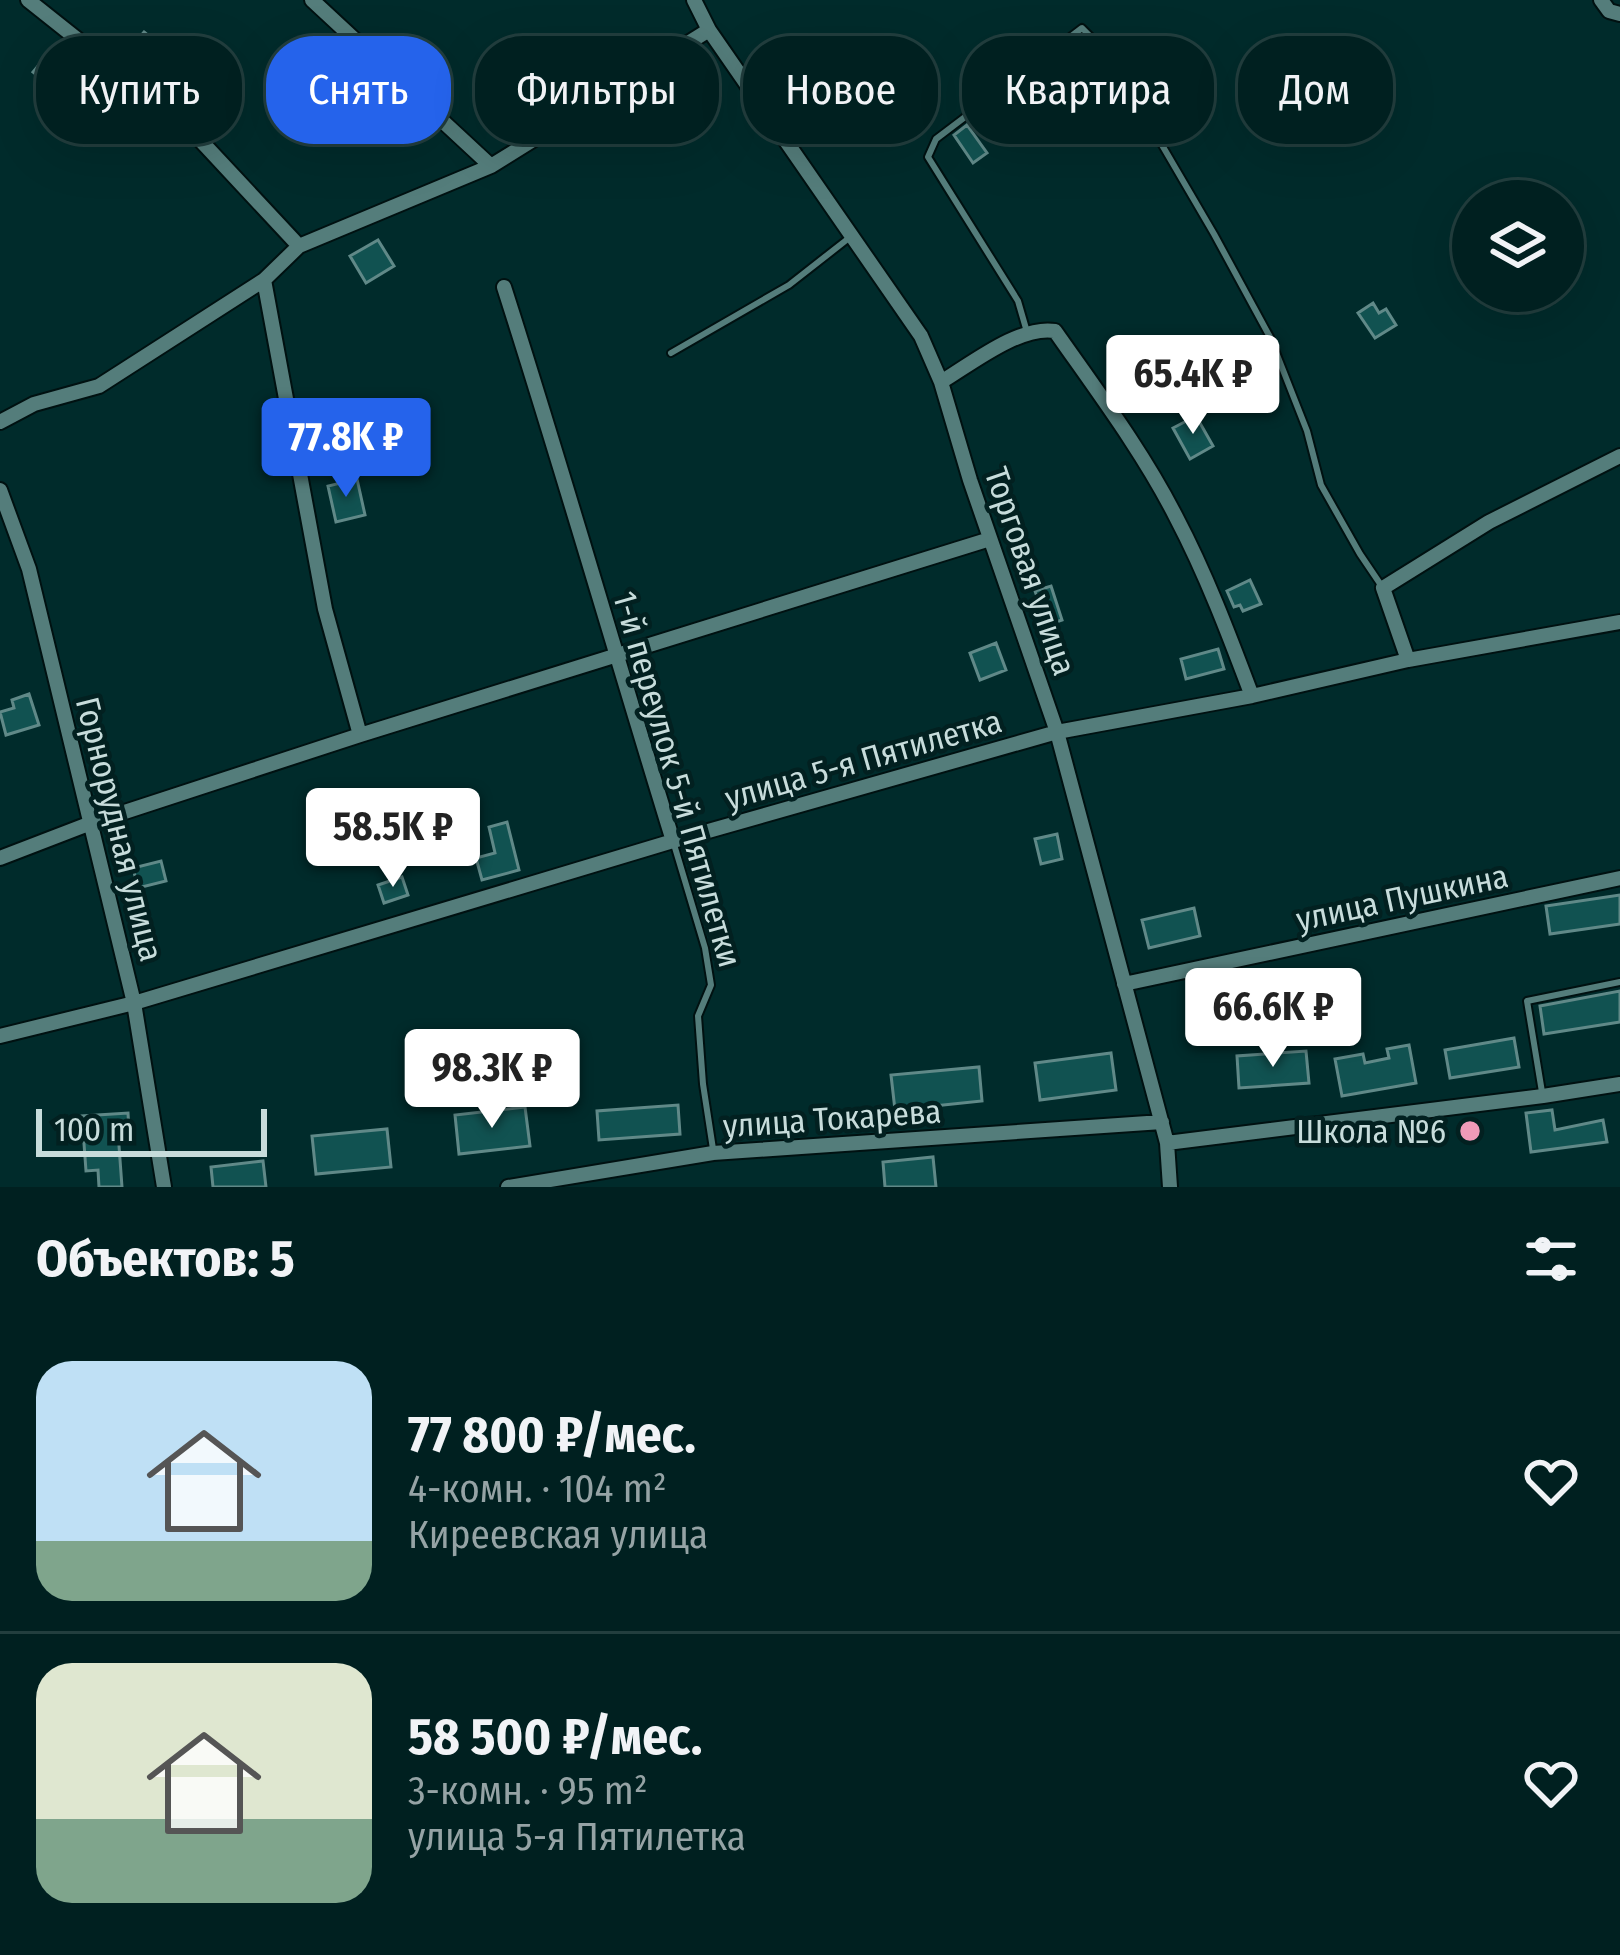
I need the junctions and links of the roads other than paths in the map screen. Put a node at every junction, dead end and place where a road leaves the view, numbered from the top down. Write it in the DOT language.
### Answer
graph roads {
  1 [pos="28,0"];
  2 [pos="312,0"];
  3 [pos="694,0"];
  4 [pos="1600,0"];
  5 [pos="1620,14"];
  6 [pos="709,30"];
  7 [pos="490,166"];
  8 [pos="851,237"];
  9 [pos="299,246"];
  10 [pos="263,280"];
  11 [pos="504,287"];
  12 [pos="1027,332"];
  13 [pos="671,353"];
  14 [pos="941,382"];
  15 [pos="0,422"];
  16 [pos="1620,456"];
  17 [pos="0,490"];
  18 [pos="990,539"];
  19 [pos="1383,587"];
  20 [pos="1620,622"];
  21 [pos="616,657"];
  22 [pos="1408,660"];
  23 [pos="1252,695"];
  24 [pos="1057,732"];
  25 [pos="360,735"];
  26 [pos="91,823"];
  27 [pos="673,841"];
  28 [pos="0,858"];
  29 [pos="1620,878"];
  30 [pos="1620,982"];
  31 [pos="1124,984"];
  32 [pos="134,1003"];
  33 [pos="0,1036"];
  34 [pos="1620,1084"];
  35 [pos="1543,1096"];
  36 [pos="1162,1122"];
  37 [pos="1167,1142"];
  38 [pos="713,1153"];
  39 [pos="164,1187"];
  40 [pos="508,1187"];
  41 [pos="1170,1187"];
  1 -- 9 [label="street"];
  2 -- 7 [label="street"];
  3 -- 6 [label="street, Торговая улица"];
  4 -- 5 [label="street"];
  6 -- 7 [label="street"];
  6 -- 8 [label="street, Торговая улица"];
  7 -- 9 [label="street"];
  8 -- 13 [label="lane"];
  8 -- 14 [label="street, Торговая улица"];
  9 -- 10 [label="street"];
  10 -- 15 [label="street"];
  10 -- 25 [label="street"];
  11 -- 21 [label="street, 1-й переулок 5-й Пятилетки"];
  12 -- 14 [label="street"];
  12 -- 19 [label="lane"];
  12 -- 23 [label="street"];
  14 -- 18 [label="street, Торговая улица"];
  16 -- 19 [label="street"];
  17 -- 26 [label="street, Горнорудная улица"];
  18 -- 21 [label="street"];
  18 -- 24 [label="street, Торговая улица"];
  19 -- 22 [label="street"];
  20 -- 22 [label="street, улица 5-я Пятилетка"];
  21 -- 25 [label="street"];
  21 -- 27 [label="street, 1-й переулок 5-й Пятилетки"];
  22 -- 23 [label="street, улица 5-я Пятилетка"];
  23 -- 24 [label="street, улица 5-я Пятилетка"];
  24 -- 27 [label="street, улица 5-я Пятилетка"];
  24 -- 31 [label="street, Торговая улица"];
  25 -- 26 [label="street"];
  26 -- 28 [label="street"];
  26 -- 32 [label="street, Горнорудная улица"];
  27 -- 32 [label="street, улица 5-я Пятилетка"];
  27 -- 38 [label="lane, 1-й переулок 5-й Пятилетки"];
  29 -- 31 [label="street, улица Пушкина"];
  30 -- 35 [label="lane"];
  31 -- 36 [label="street, Торговая улица"];
  32 -- 33 [label="street"];
  32 -- 39 [label="street, Горнорудная улица"];
  34 -- 35 [label="street"];
  35 -- 37 [label="street"];
  36 -- 37 [label="street, Торговая улица"];
  36 -- 38 [label="street, улица Токарева"];
  37 -- 41 [label="street, Торговая улица"];
  38 -- 40 [label="street, улица Токарева"];
}
